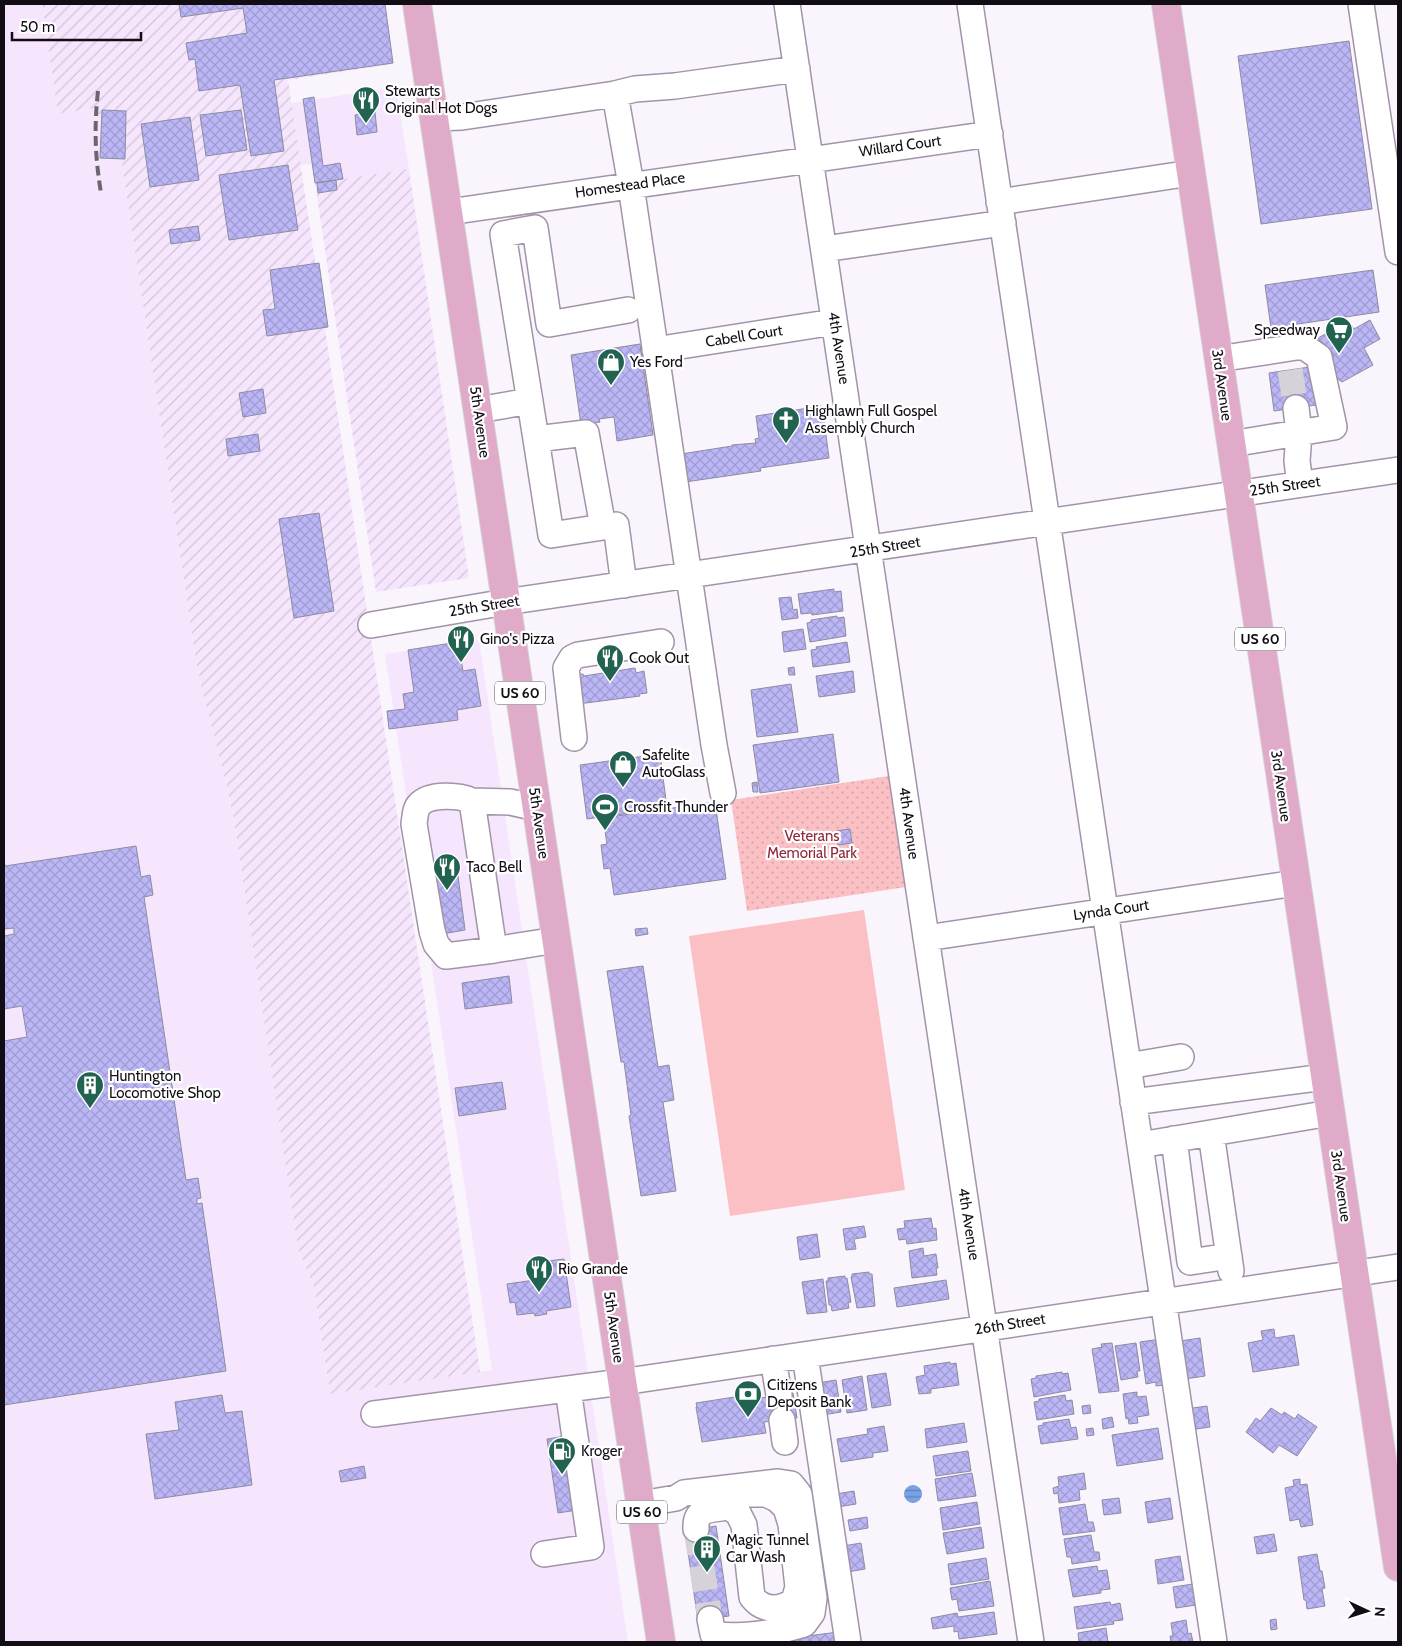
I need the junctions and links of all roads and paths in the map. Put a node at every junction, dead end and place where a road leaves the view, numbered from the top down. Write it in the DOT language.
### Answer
graph roads {
  1 [pos="417,4"];
  2 [pos="787,4"];
  3 [pos="970,4"];
  4 [pos="1166,4"];
  5 [pos="1361,4"];
  6 [pos="797,68"];
  7 [pos="615,94"];
  8 [pos="434,118"];
  9 [pos="990,134"];
  10 [pos="811,159"];
  11 [pos="1191,173"];
  12 [pos="631,185"];
  13 [pos="449,212"];
  14 [pos="1001,212"];
  15 [pos="824,248"];
  16 [pos="1398,252"];
  17 [pos="628,310"];
  18 [pos="834,322"];
  19 [pos="550,324"];
  20 [pos="518,329"];
  21 [pos="654,350"];
  22 [pos="1218,359"];
  23 [pos="530,401"];
  24 [pos="1296,408"];
  25 [pos="478,410"];
  26 [pos="1299,434"];
  27 [pos="536,439"];
  28 [pos="1230,444"];
  29 [pos="1398,470"];
  30 [pos="1300,484"];
  31 [pos="1238,493"];
  32 [pos="1047,521"];
  33 [pos="602,526"];
  34 [pos="869,549"];
  35 [pos="689,576"];
  36 [pos="624,584"];
  37 [pos="506,602"];
  38 [pos="372,625"];
  39 [pos="660,642"];
  40 [pos="574,738"];
  41 [pos="723,793"];
  42 [pos="472,801"];
  43 [pos="537,808"];
  44 [pos="1296,883"];
  45 [pos="1105,911"];
  46 [pos="926,938"];
  47 [pos="556,940"];
  48 [pos="494,950"];
  49 [pos="1181,1057"];
  50 [pos="1128,1066"];
  51 [pos="1325,1077"];
  52 [pos="1133,1102"];
  53 [pos="1330,1112"];
  54 [pos="1211,1133"];
  55 [pos="1174,1139"];
  56 [pos="1140,1145"];
  57 [pos="1229,1256"];
  58 [pos="1398,1267"];
  59 [pos="1354,1274"];
  60 [pos="1233,1291"];
  61 [pos="1163,1300"];
  62 [pos="984,1328"];
  63 [pos="805,1354"];
  64 [pos="773,1359"];
  65 [pos="622,1382"];
  66 [pos="568,1389"];
  67 [pos="779,1396"];
  68 [pos="374,1414"];
  69 [pos="676,1498"];
  70 [pos="641,1504"];
  71 [pos="696,1529"];
  72 [pos="544,1554"];
  73 [pos="1398,1567"];
  74 [pos="710,1619"];
  75 [pos="662,1642"];
  76 [pos="848,1642"];
  77 [pos="1032,1642"];
  78 [pos="1214,1642"];
  1 -- 8 [label="main road, 5th Avenue / US 60"];
  2 -- 6 [label="street, 4th Avenue"];
  3 -- 9 [label="street"];
  4 -- 11 [label="main road, 3rd Avenue / US 60"];
  5 -- 16 [label="street"];
  6 -- 7 [label="street"];
  6 -- 10 [label="street, 4th Avenue"];
  7 -- 8 [label="street"];
  7 -- 12 [label="street"];
  8 -- 13 [label="main road, 5th Avenue / US 60"];
  9 -- 10 [label="street, Willard Court"];
  9 -- 14 [label="street"];
  10 -- 12 [label="street, Homestead Place"];
  10 -- 15 [label="street, 4th Avenue"];
  11 -- 14 [label="street"];
  11 -- 22 [label="main road, 3rd Avenue / US 60"];
  12 -- 13 [label="street, Homestead Place"];
  12 -- 21 [label="street"];
  13 -- 25 [label="main road, 5th Avenue / US 60"];
  14 -- 15 [label="street"];
  14 -- 32 [label="street"];
  15 -- 18 [label="street, 4th Avenue"];
  17 -- 19 [label="street"];
  18 -- 21 [label="street, Cabell Court"];
  18 -- 34 [label="street, 4th Avenue"];
  19 -- 20 [label="street"];
  19 -- 20 [label="street"];
  20 -- 23 [label="street"];
  21 -- 35 [label="street"];
  22 -- 26 [label="street"];
  22 -- 28 [label="main road, 3rd Avenue / US 60"];
  23 -- 25 [label="street"];
  23 -- 27 [label="street"];
  24 -- 26 [label="street"];
  25 -- 37 [label="main road, 5th Avenue / US 60"];
  26 -- 28 [label="street"];
  26 -- 30 [label="street"];
  27 -- 33 [label="street"];
  27 -- 33 [label="street"];
  28 -- 31 [label="main road, 3rd Avenue / US 60"];
  29 -- 30 [label="street, 25th Street"];
  30 -- 31 [label="street, 25th Street"];
  31 -- 32 [label="street, 25th Street"];
  31 -- 44 [label="main road, 3rd Avenue / US 60"];
  32 -- 34 [label="street, 25th Street"];
  32 -- 45 [label="street"];
  33 -- 36 [label="street"];
  34 -- 35 [label="street, 25th Street"];
  34 -- 46 [label="street, 4th Avenue"];
  35 -- 36 [label="street, 25th Street"];
  35 -- 41 [label="street"];
  36 -- 37 [label="street, 25th Street"];
  37 -- 38 [label="street, 25th Street"];
  37 -- 43 [label="main road, 5th Avenue / US 60"];
  39 -- 40 [label="street"];
  42 -- 43 [label="street"];
  42 -- 48 [label="street"];
  42 -- 48 [label="street"];
  43 -- 47 [label="main road, 5th Avenue / US 60"];
  44 -- 45 [label="street, Lynda Court"];
  44 -- 51 [label="main road, 3rd Avenue / US 60"];
  45 -- 46 [label="street, Lynda Court"];
  45 -- 50 [label="street"];
  46 -- 62 [label="street, 4th Avenue"];
  47 -- 48 [label="street"];
  47 -- 65 [label="main road, 5th Avenue / US 60"];
  49 -- 50 [label="street"];
  50 -- 52 [label="street"];
  51 -- 52 [label="street"];
  51 -- 53 [label="main road, 3rd Avenue / US 60"];
  52 -- 56 [label="street"];
  53 -- 54 [label="street"];
  53 -- 59 [label="main road, 3rd Avenue / US 60"];
  54 -- 55 [label="street"];
  54 -- 57 [label="street"];
  55 -- 56 [label="street"];
  55 -- 57 [label="street"];
  56 -- 61 [label="street"];
  57 -- 60 [label="street"];
  58 -- 59 [label="street, 26th Street"];
  59 -- 60 [label="street, 26th Street"];
  59 -- 73 [label="main road, 3rd Avenue / US 60"];
  60 -- 61 [label="street, 26th Street"];
  61 -- 62 [label="street, 26th Street"];
  61 -- 78 [label="street"];
  62 -- 63 [label="street, 26th Street"];
  62 -- 77 [label="street, 4th Avenue"];
  63 -- 64 [label="street, 26th Street"];
  63 -- 76 [label="street"];
  64 -- 65 [label="street, 26th Street"];
  64 -- 67 [label="street"];
  65 -- 66 [label="street, 26th Street"];
  65 -- 70 [label="main road, 5th Avenue / US 60"];
  66 -- 68 [label="street, 26th Street"];
  66 -- 72 [label="street"];
  69 -- 70 [label="street"];
  69 -- 71 [label="street"];
  69 -- 74 [label="street"];
  70 -- 75 [label="main road, 5th Avenue / US 60"];
}
